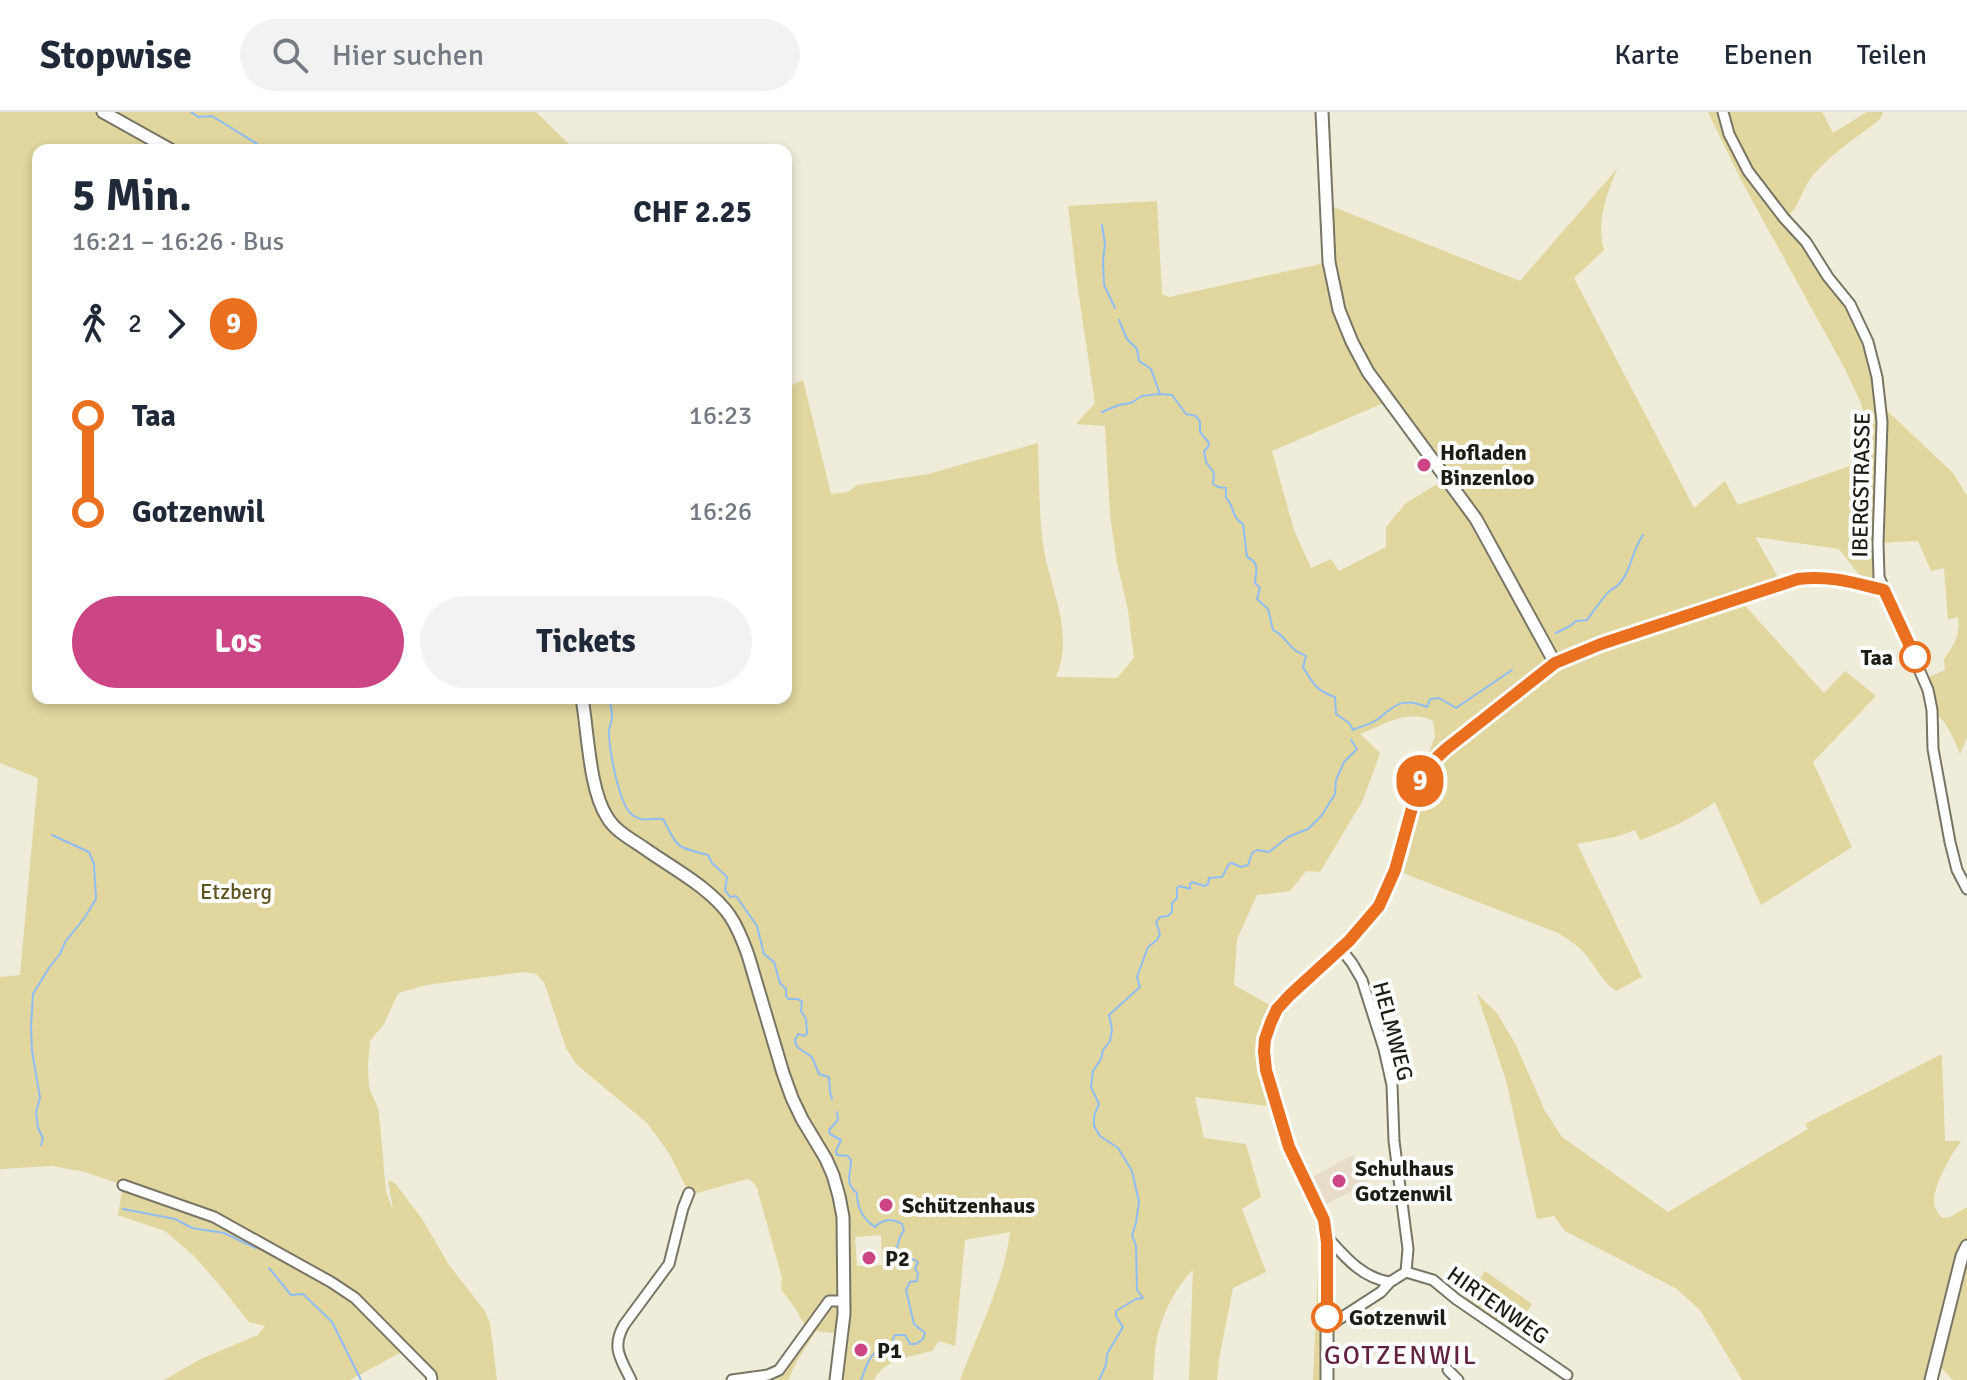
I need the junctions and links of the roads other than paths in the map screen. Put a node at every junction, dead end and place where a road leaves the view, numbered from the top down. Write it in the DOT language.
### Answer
graph roads {
  1 [pos="103,112"];
  2 [pos="1322,112"];
  3 [pos="1723,112"];
  4 [pos="160,144"];
  5 [pos="1884,590"];
  6 [pos="1555,663"];
  7 [pos="583,704"];
  8 [pos="1967,889"];
  9 [pos="1341,949"];
  10 [pos="123,1185"];
  11 [pos="689,1193"];
  12 [pos="1327,1237"];
  13 [pos="1967,1246"];
  14 [pos="1406,1272"];
  15 [pos="1390,1282"];
  16 [pos="844,1301"];
  17 [pos="1327,1327"];
  18 [pos="1448,1370"];
  19 [pos="1567,1375"];
  20 [pos="432,1380"];
  21 [pos="631,1380"];
  22 [pos="732,1380"];
  23 [pos="836,1380"];
  24 [pos="1327,1380"];
  25 [pos="1458,1380"];
  26 [pos="1931,1380"];
  1 -- 4 [label="street"];
  2 -- 6 [label="street"];
  3 -- 5 [label="street, IBERGSTRASSE"];
  5 -- 6 [label="street"];
  5 -- 8 [label="street, IBERGSTRASSE"];
  6 -- 9 [label="street"];
  7 -- 16 [label="street"];
  9 -- 12 [label="street"];
  9 -- 14 [label="street, HELMWEG"];
  10 -- 20 [label="street"];
  11 -- 21 [label="street"];
  12 -- 15 [label="street"];
  12 -- 17 [label="street"];
  13 -- 26 [label="street"];
  14 -- 15 [label="street"];
  14 -- 19 [label="street, HIRTENWEG"];
  15 -- 17 [label="street"];
  16 -- 22 [label="street"];
  16 -- 23 [label="street"];
  17 -- 24 [label="street"];
  18 -- 25 [label="street"];
}
